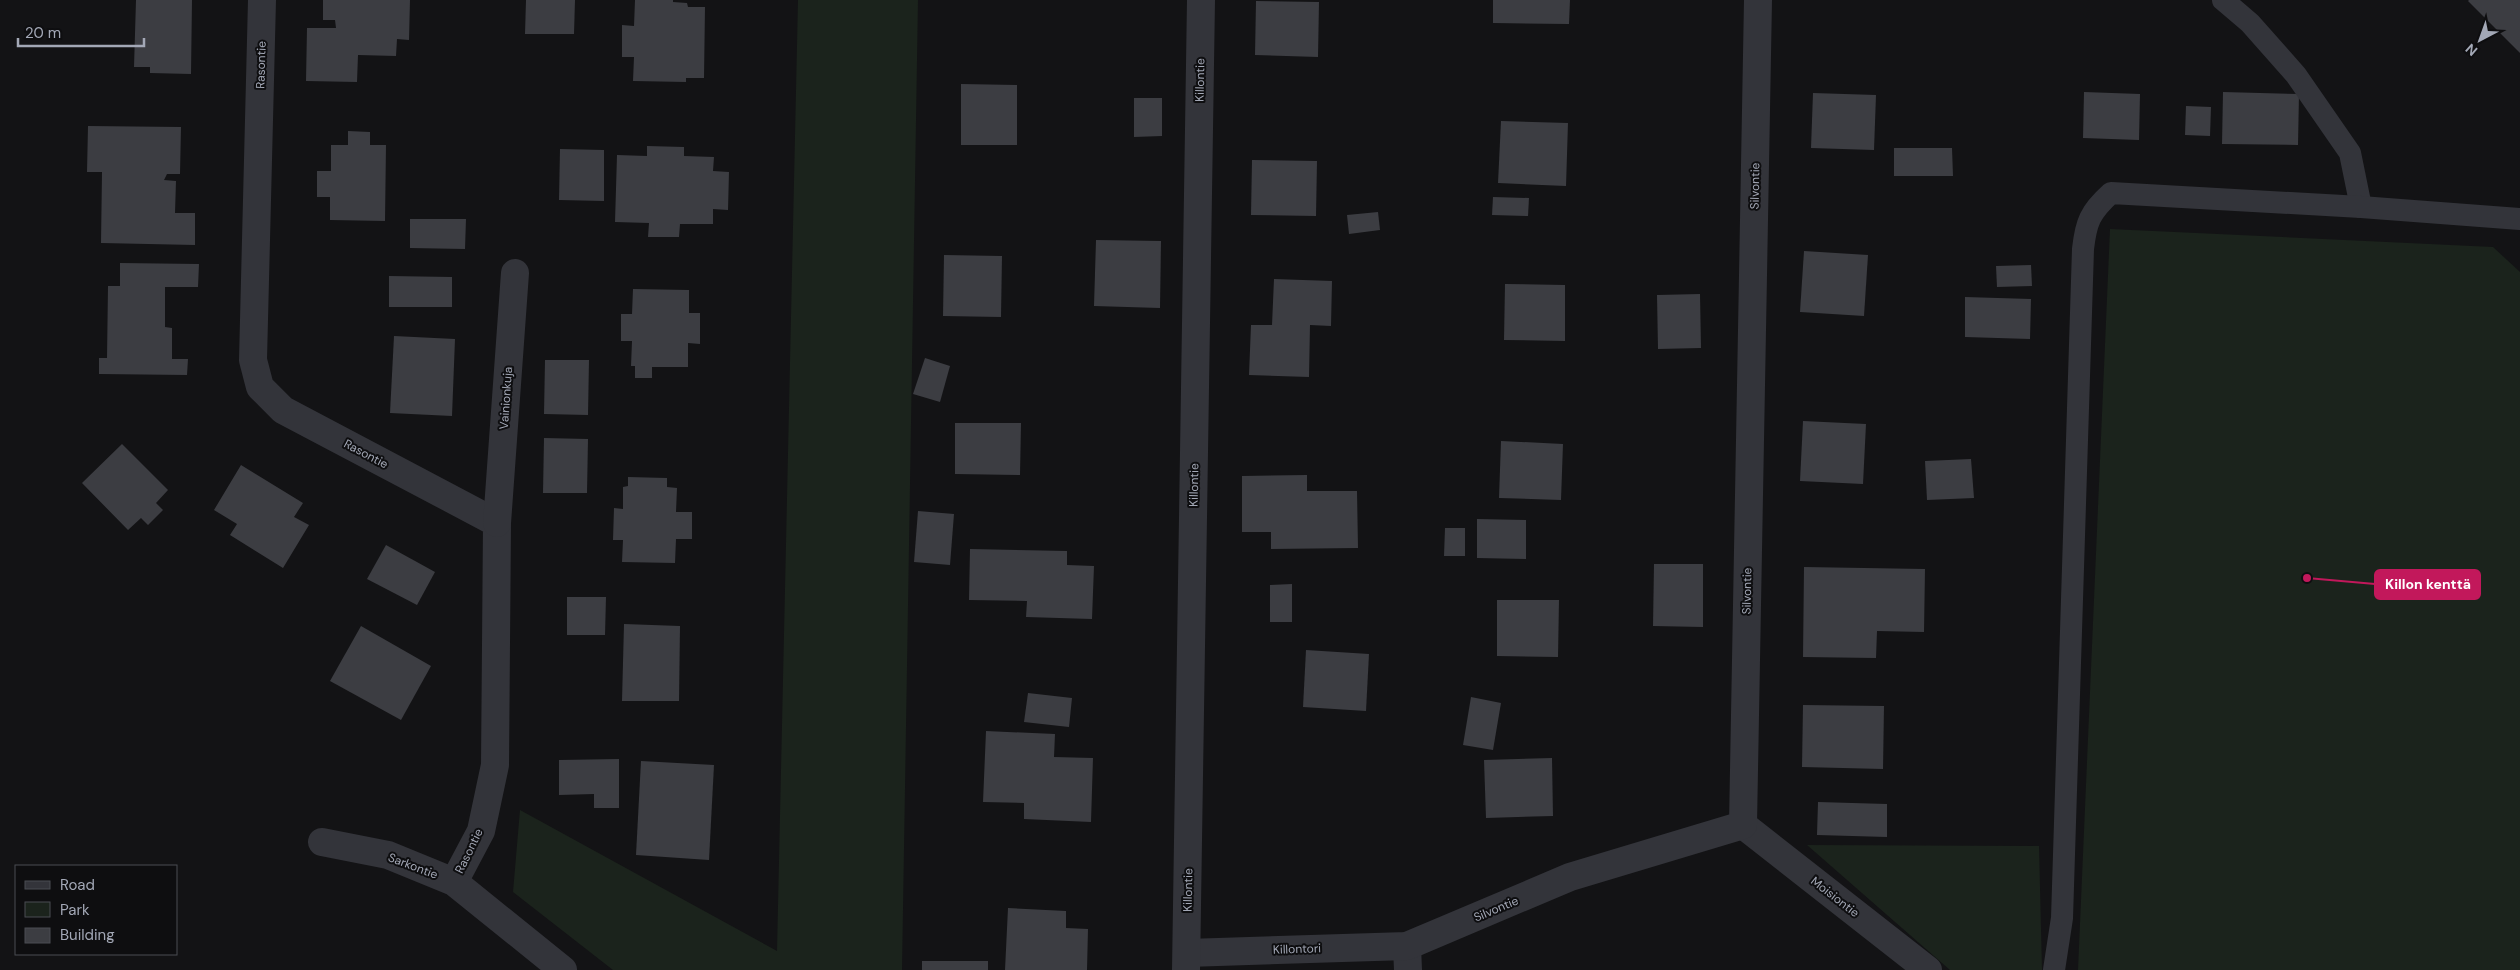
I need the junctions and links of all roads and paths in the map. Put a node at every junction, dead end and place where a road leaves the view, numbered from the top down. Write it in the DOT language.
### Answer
graph roads {
  1 [pos="262,0"];
  2 [pos="1201,0"];
  3 [pos="1758,0"];
  4 [pos="2223,0"];
  5 [pos="2361,207"];
  6 [pos="2520,219"];
  7 [pos="515,273"];
  8 [pos="497,524"];
  9 [pos="1743,825"];
  10 [pos="322,842"];
  11 [pos="454,882"];
  12 [pos="1408,958"];
  13 [pos="1186,961"];
  14 [pos="562,970"];
  15 [pos="1928,970"];
  16 [pos="2054,970"];
  1 -- 8 [label="street, Rasontie"];
  2 -- 13 [label="street, Killontie"];
  3 -- 9 [label="street, Silvontie"];
  4 -- 5 [label="lane"];
  5 -- 6 [label="lane"];
  5 -- 16 [label="lane"];
  7 -- 8 [label="street, Vainionkuja"];
  8 -- 11 [label="street, Rasontie"];
  9 -- 12 [label="street, Silvontie"];
  9 -- 15 [label="street, Moisiontie"];
  10 -- 11 [label="street, Sarkontie"];
  11 -- 14 [label="street, Sarkontie"];
  12 -- 13 [label="street, Killontori"];
}
